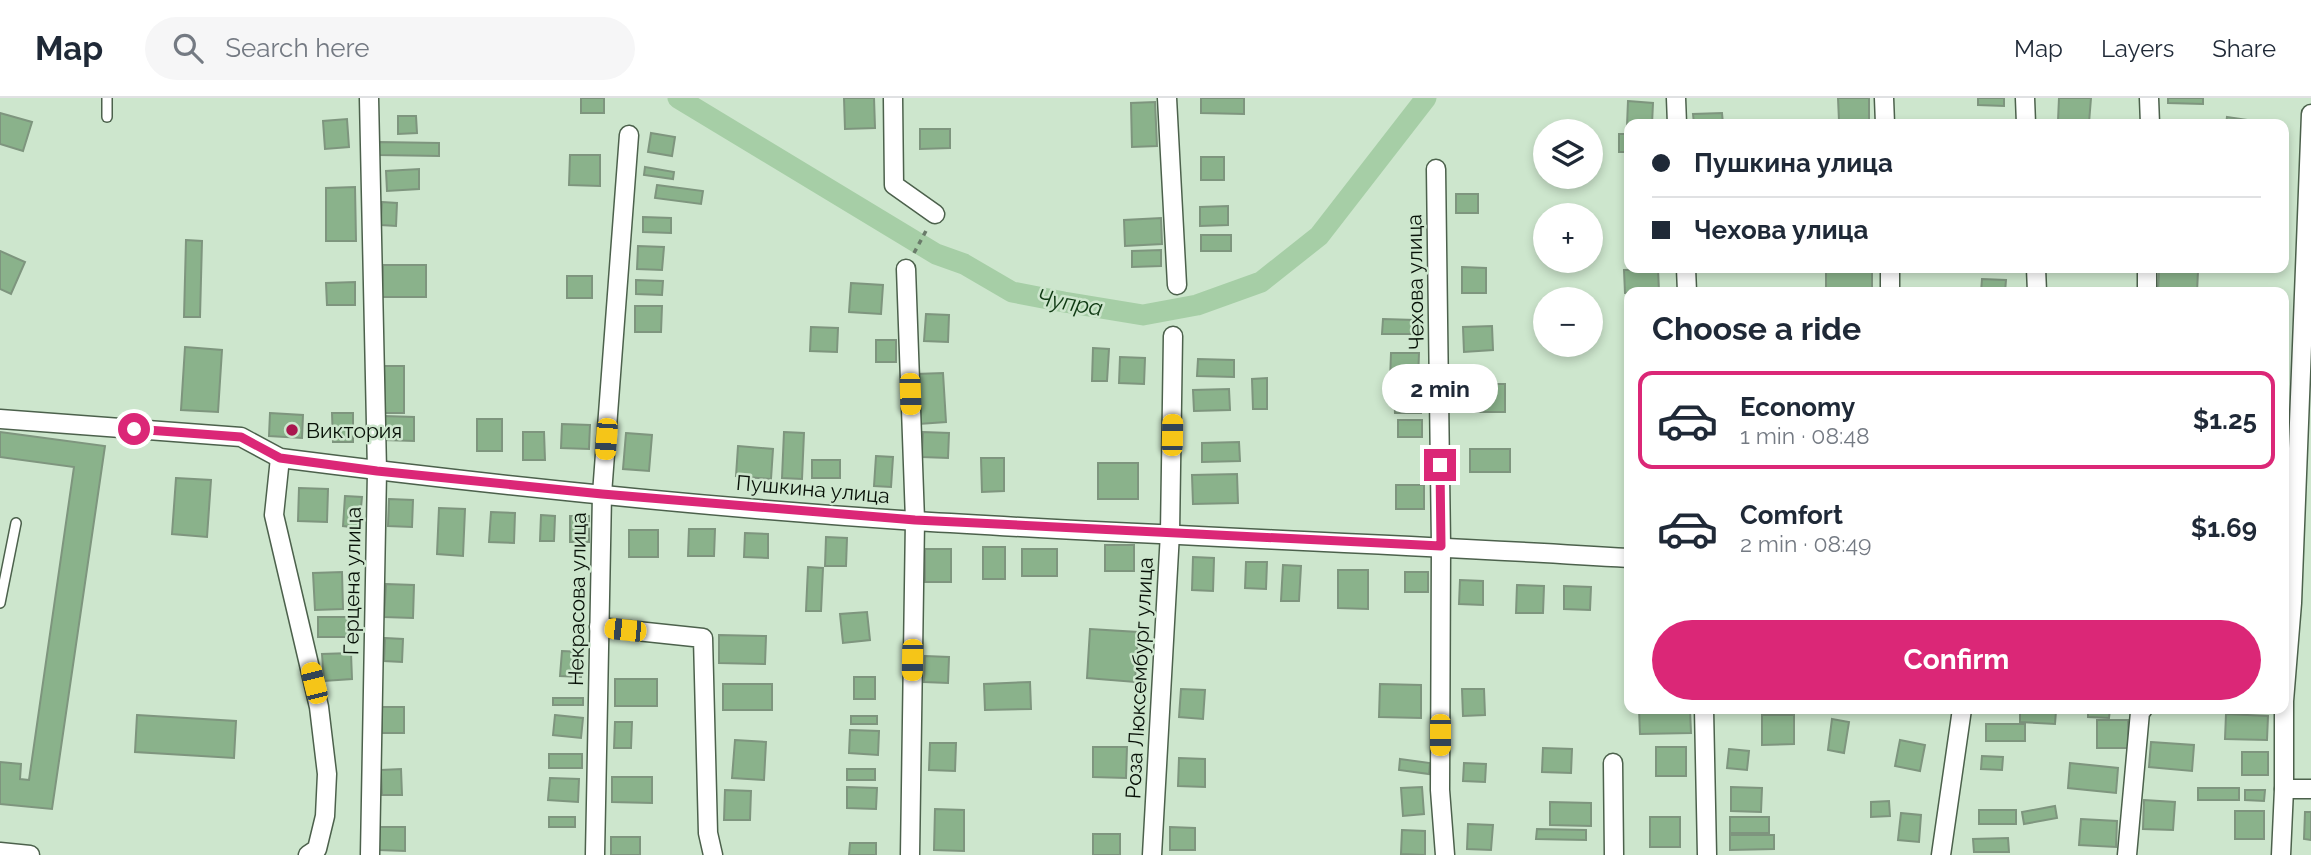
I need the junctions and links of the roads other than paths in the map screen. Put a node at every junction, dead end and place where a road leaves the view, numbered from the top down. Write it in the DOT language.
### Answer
graph roads {
  1 [pos="107,98"];
  2 [pos="369,98"];
  3 [pos="893,98"];
  4 [pos="1167,98"];
  5 [pos="1676,98"];
  6 [pos="1884,98"];
  7 [pos="2025,98"];
  8 [pos="2149,98"];
  9 [pos="2311,114"];
  10 [pos="107,117"];
  11 [pos="1678,119"];
  12 [pos="1885,119"];
  13 [pos="2026,119"];
  14 [pos="2150,119"];
  15 [pos="629,135"];
  16 [pos="1436,169"];
  17 [pos="935,214"];
  18 [pos="906,269"];
  19 [pos="1177,285"];
  20 [pos="1173,336"];
  21 [pos="0,419"];
  22 [pos="280,458"];
  23 [pos="377,471"];
  24 [pos="602,494"];
  25 [pos="915,520"];
  26 [pos="16,523"];
  27 [pos="1170,533"];
  28 [pos="1441,546"];
  29 [pos="1624,558"];
  30 [pos="2289,582"];
  31 [pos="0,603"];
  32 [pos="2289,603"];
  33 [pos="2311,605"];
  34 [pos="599,627"];
  35 [pos="1704,714"];
  36 [pos="1961,714"];
  37 [pos="2140,714"];
  38 [pos="2284,714"];
  39 [pos="1613,763"];
  40 [pos="2284,789"];
  41 [pos="2311,789"];
  42 [pos="0,852"];
  43 [pos="30,855"];
  44 [pos="307,855"];
  45 [pos="370,855"];
  46 [pos="595,855"];
  47 [pos="713,855"];
  48 [pos="909,855"];
  49 [pos="1152,855"];
  50 [pos="1444,855"];
  51 [pos="1614,855"];
  52 [pos="1706,855"];
  53 [pos="1941,855"];
  54 [pos="2127,855"];
  55 [pos="2281,855"];
  1 -- 10 [label="lane"];
  2 -- 23 [label="street, Герцена улица"];
  3 -- 17 [label="street"];
  4 -- 19 [label="street"];
  5 -- 11 [label="street"];
  6 -- 12 [label="street"];
  7 -- 13 [label="street"];
  8 -- 14 [label="street"];
  9 -- 30 [label="street"];
  15 -- 24 [label="street, Некрасова улица"];
  16 -- 28 [label="street, Чехова улица"];
  18 -- 25 [label="street"];
  20 -- 27 [label="street, Роза Люксембург улица"];
  21 -- 22 [label="street, Пушкина улица"];
  22 -- 23 [label="street, Пушкина улица"];
  22 -- 44 [label="street"];
  23 -- 24 [label="street, Пушкина улица"];
  23 -- 45 [label="street, Герцена улица"];
  24 -- 25 [label="street, Пушкина улица"];
  24 -- 34 [label="street, Некрасова улица"];
  25 -- 27 [label="street, Пушкина улица"];
  25 -- 48 [label="street"];
  26 -- 31 [label="lane"];
  27 -- 28 [label="street, Пушкина улица"];
  27 -- 49 [label="street, Роза Люксембург улица"];
  28 -- 29 [label="street, Пушкина улица"];
  28 -- 50 [label="street, Чехова улица"];
  32 -- 33 [label="street"];
  34 -- 46 [label="street, Некрасова улица"];
  34 -- 47 [label="street"];
  35 -- 52 [label="street"];
  36 -- 53 [label="street"];
  37 -- 54 [label="street"];
  38 -- 40 [label="street"];
  39 -- 51 [label="street"];
  40 -- 41 [label="street"];
  40 -- 55 [label="street"];
  42 -- 43 [label="street"];
}
